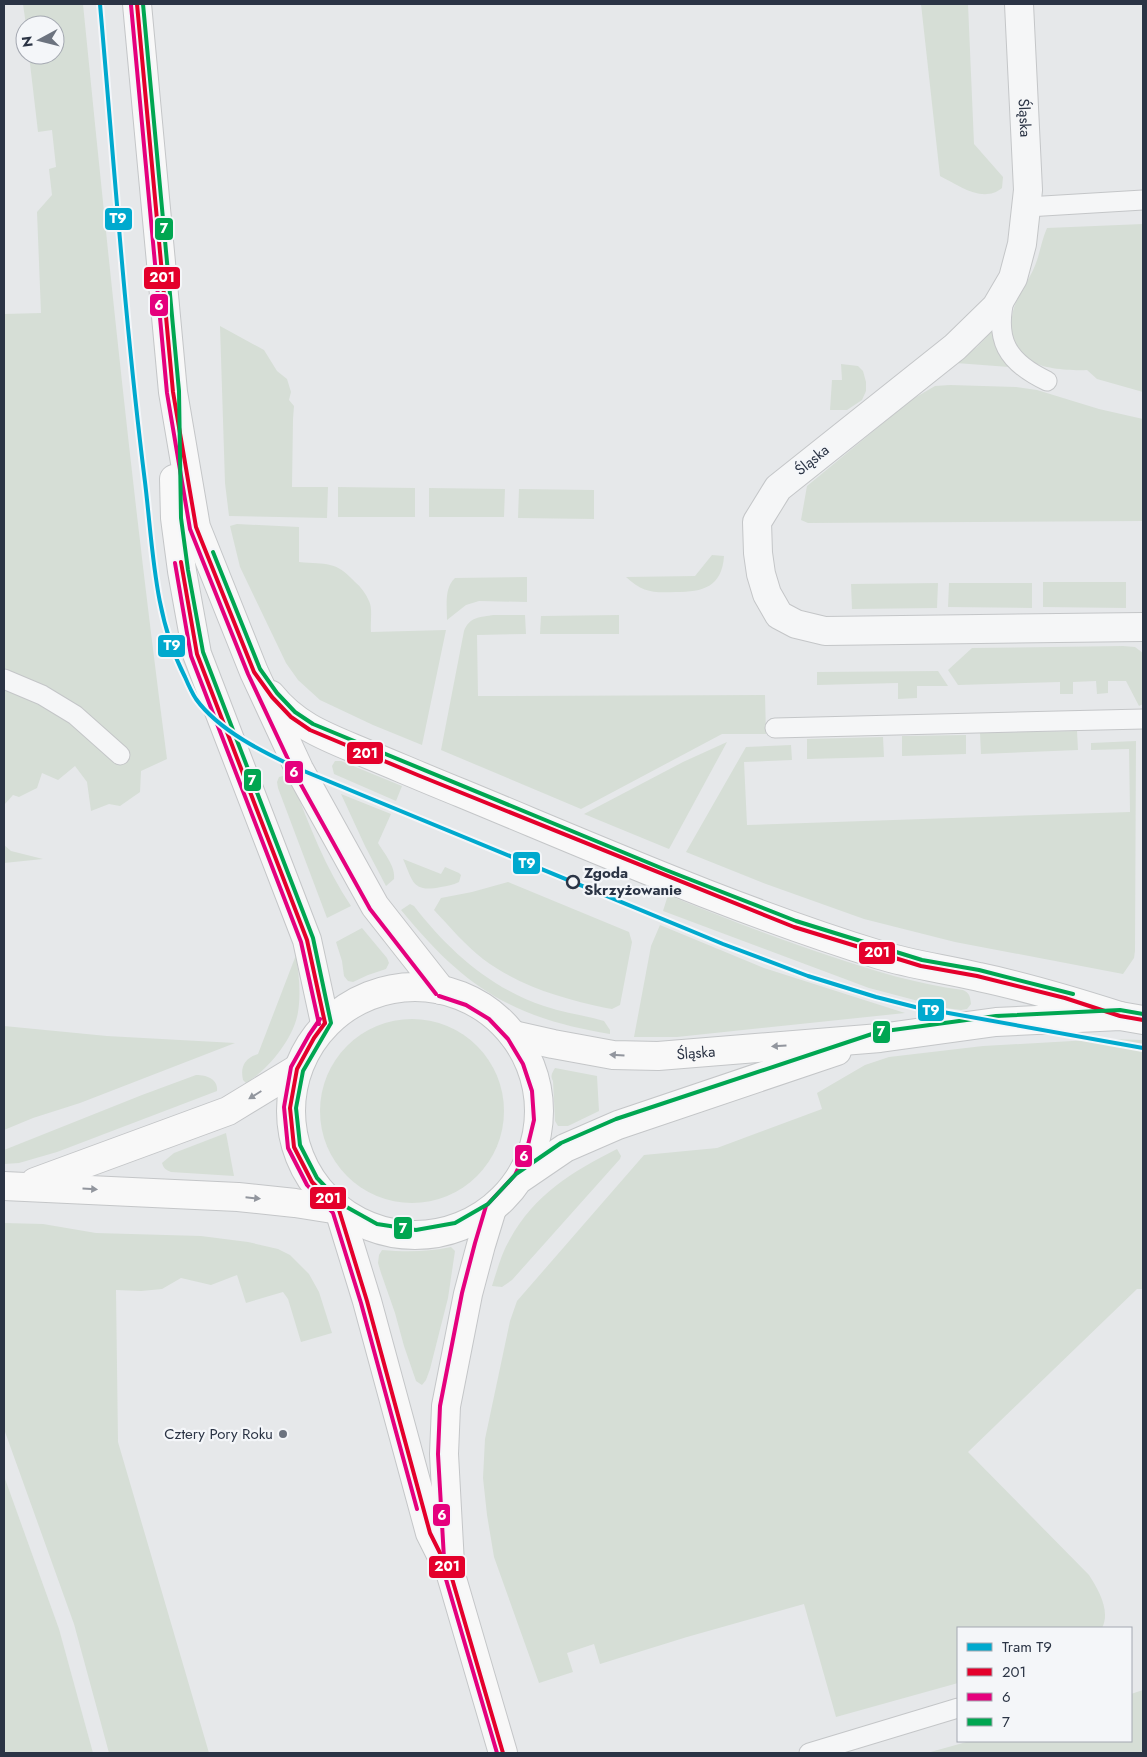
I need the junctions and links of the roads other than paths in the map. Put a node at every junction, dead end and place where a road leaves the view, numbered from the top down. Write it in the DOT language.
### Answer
graph roads {
  1 [pos="137,4"];
  2 [pos="1019,4"];
  3 [pos="1143,200"];
  4 [pos="1027,207"];
  5 [pos="1008,285"];
  6 [pos="1047,381"];
  7 [pos="173,392"];
  8 [pos="1143,628"];
  9 [pos="254,672"];
  10 [pos="4,679"];
  11 [pos="1143,719"];
  12 [pos="775,728"];
  13 [pos="120,755"];
  14 [pos="441,990"];
  15 [pos="1132,1018"];
  16 [pos="325,1023"];
  17 [pos="513,1035"];
  18 [pos="880,1038"];
  19 [pos="296,1069"];
  20 [pos="520,1178"];
  21 [pos="14,1186"];
  22 [pos="492,1209"];
  23 [pos="339,1210"];
  24 [pos="451,1575"];
  25 [pos="957,1708"];
  26 [pos="503,1753"];
  27 [pos="809,1753"];
  1 -- 7 [label="street"];
  2 -- 4 [label="street, Śląska"];
  3 -- 4 [label="lane"];
  4 -- 5 [label="street, Śląska"];
  5 -- 6 [label="lane"];
  5 -- 8 [label="street, Śląska"];
  7 -- 9 [label="street"];
  7 -- 16 [label="street"];
  9 -- 14 [label="street"];
  9 -- 15 [label="street"];
  10 -- 13 [label="lane"];
  11 -- 12 [label="lane"];
  14 -- 16 [label="street"];
  14 -- 17 [label="street"];
  15 -- 18 [label="street, Śląska"];
  16 -- 19 [label="street"];
  18 -- 17 [label="street, Śląska, one-way"];
  17 -- 20 [label="street"];
  18 -- 20 [label="street, Śląska"];
  19 -- 21 [label="street, one-way"];
  19 -- 23 [label="street"];
  20 -- 22 [label="street"];
  21 -- 23 [label="street, one-way"];
  22 -- 23 [label="street"];
  22 -- 24 [label="street"];
  23 -- 24 [label="street"];
  24 -- 26 [label="street"];
  25 -- 27 [label="lane"];
}
